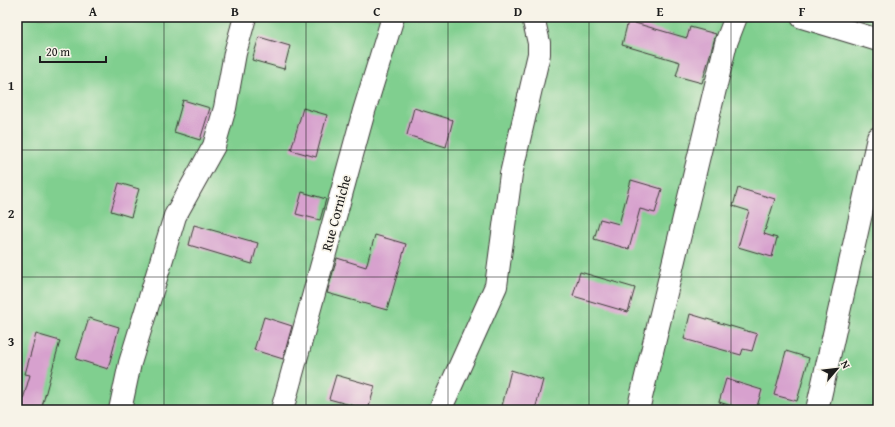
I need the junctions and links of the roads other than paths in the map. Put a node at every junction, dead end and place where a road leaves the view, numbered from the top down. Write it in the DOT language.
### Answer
graph roads {
  1 [pos="245,17"];
  2 [pos="393,17"];
  3 [pos="534,17"];
  4 [pos="736,17"];
  5 [pos="802,17"];
  6 [pos="878,40"];
  7 [pos="878,138"];
  8 [pos="120,410"];
  9 [pos="282,410"];
  10 [pos="440,410"];
  11 [pos="638,410"];
  12 [pos="817,410"];
  1 -- 8 [label="street"];
  2 -- 9 [label="street, Rue Corniche"];
  3 -- 10 [label="street"];
  4 -- 11 [label="street"];
  5 -- 6 [label="street"];
  7 -- 12 [label="street"];
}
